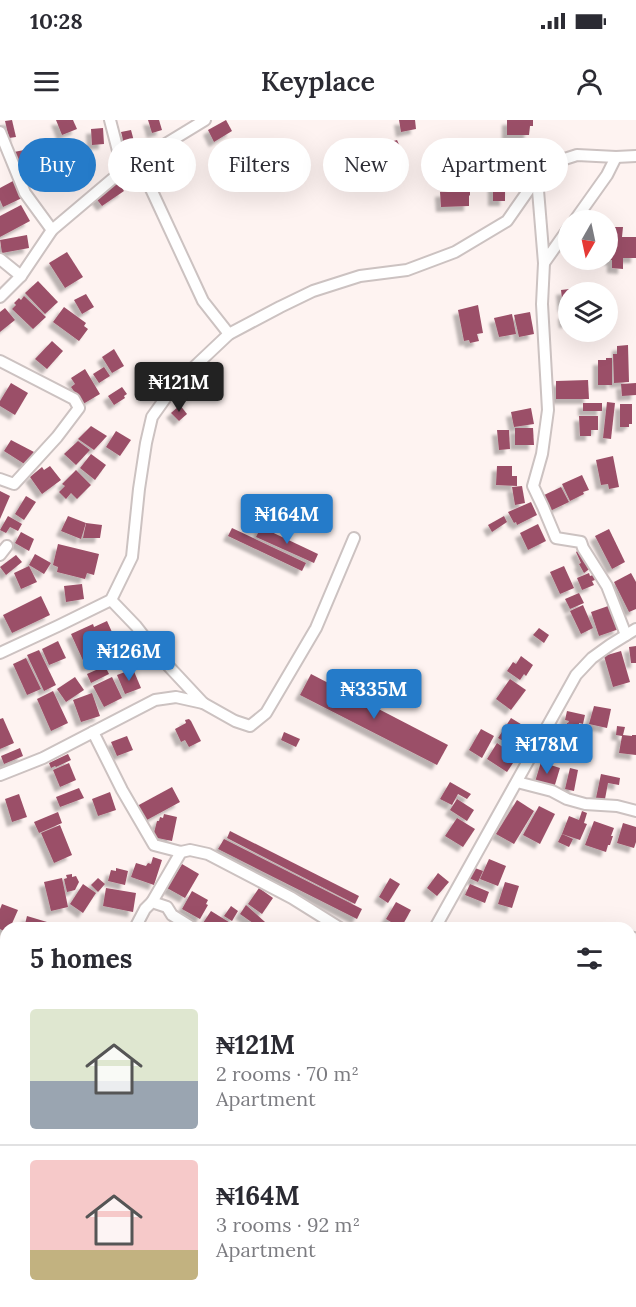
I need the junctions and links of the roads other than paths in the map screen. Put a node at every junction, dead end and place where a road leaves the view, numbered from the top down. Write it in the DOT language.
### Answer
graph roads {
  1 [pos="110,120"];
  2 [pos="205,120"];
  3 [pos="0,132"];
  4 [pos="115,138"];
  5 [pos="176,138"];
  6 [pos="636,156"];
  7 [pos="568,158"];
  8 [pos="616,158"];
  9 [pos="108,183"];
  10 [pos="152,192"];
  11 [pos="527,192"];
  12 [pos="538,192"];
  13 [pos="582,210"];
  14 [pos="52,230"];
  15 [pos="558,243"];
  16 [pos="0,259"];
  17 [pos="544,263"];
  18 [pos="21,276"];
  19 [pos="0,297"];
  20 [pos="229,334"];
  21 [pos="0,361"];
  22 [pos="0,479"];
  23 [pos="354,538"];
  24 [pos="111,600"];
  25 [pos="636,629"];
  26 [pos="626,635"];
  27 [pos="0,652"];
  28 [pos="203,703"];
  29 [pos="93,732"];
  30 [pos="0,775"];
  31 [pos="517,782"];
  32 [pos="636,811"];
  33 [pos="181,852"];
  34 [pos="152,902"];
  35 [pos="138,922"];
  36 [pos="183,922"];
  37 [pos="330,922"];
  38 [pos="438,922"];
  1 -- 4 [label="street"];
  2 -- 5 [label="street"];
  3 -- 14 [label="street"];
  6 -- 8 [label="street"];
  7 -- 8 [label="street"];
  8 -- 13 [label="street"];
  9 -- 14 [label="street"];
  10 -- 20 [label="street"];
  11 -- 20 [label="street"];
  12 -- 17 [label="street"];
  14 -- 18 [label="street"];
  15 -- 17 [label="street"];
  16 -- 18 [label="street"];
  17 -- 26 [label="street"];
  18 -- 19 [label="street"];
  20 -- 24 [label="street"];
  21 -- 22 [label="street"];
  23 -- 28 [label="street"];
  24 -- 27 [label="street"];
  24 -- 28 [label="street"];
  25 -- 26 [label="street"];
  26 -- 31 [label="street"];
  28 -- 29 [label="street"];
  29 -- 30 [label="street"];
  29 -- 33 [label="street"];
  31 -- 32 [label="street"];
  31 -- 38 [label="street"];
  33 -- 34 [label="street"];
  33 -- 37 [label="street"];
  34 -- 35 [label="street"];
  34 -- 36 [label="street"];
}
